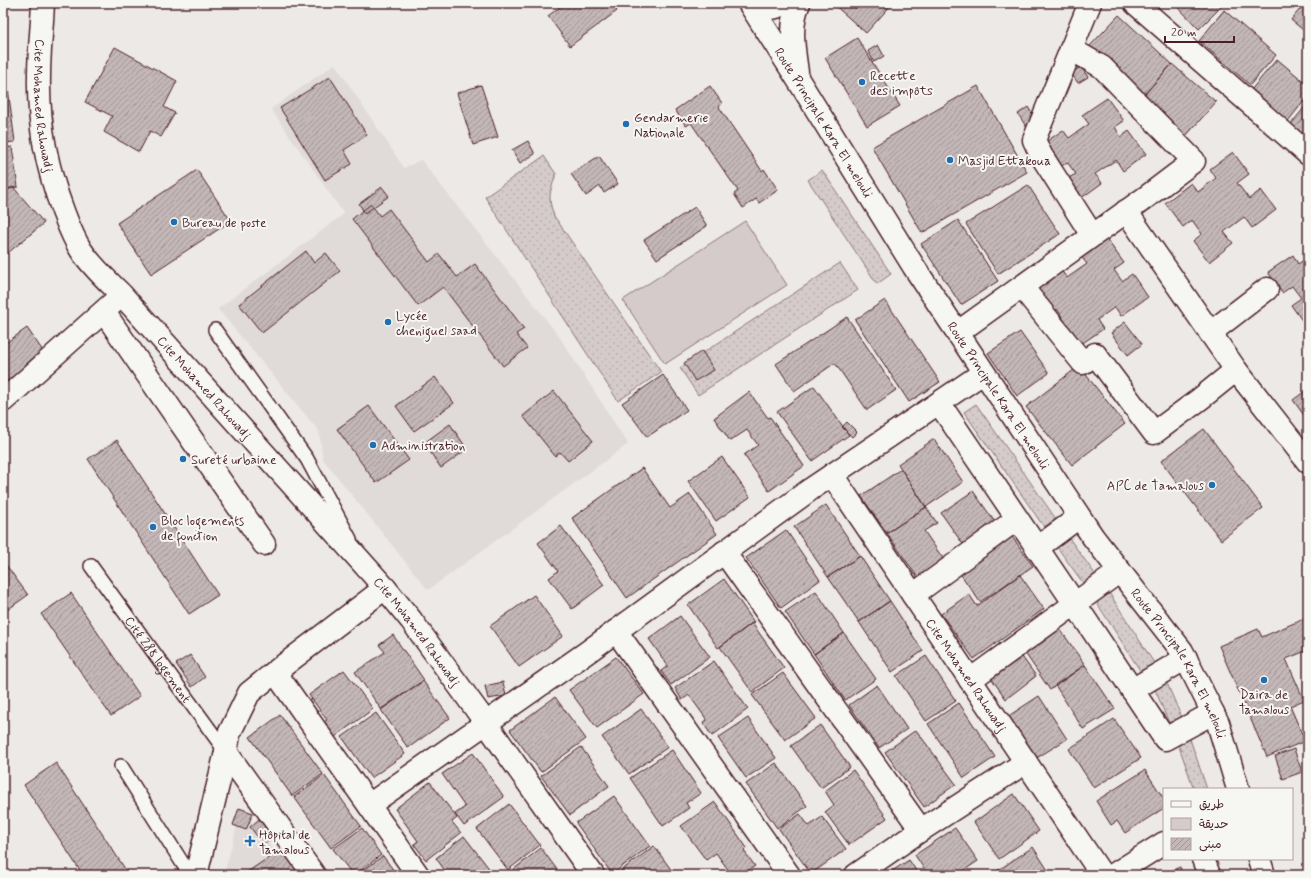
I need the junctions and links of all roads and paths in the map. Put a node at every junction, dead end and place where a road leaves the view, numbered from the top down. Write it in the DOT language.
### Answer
graph roads {
  1 [pos="43,3"];
  2 [pos="749,3"];
  3 [pos="758,3"];
  4 [pos="786,3"];
  5 [pos="799,3"];
  6 [pos="1090,3"];
  7 [pos="1135,3"];
  8 [pos="1071,49"];
  9 [pos="798,78"];
  10 [pos="1308,154"];
  11 [pos="1126,211"];
  12 [pos="1092,235"];
  13 [pos="1022,287"];
  14 [pos="1267,289"];
  15 [pos="122,295"];
  16 [pos="104,312"];
  17 [pos="215,330"];
  18 [pos="1210,333"];
  19 [pos="957,334"];
  20 [pos="1236,370"];
  21 [pos="983,373"];
  22 [pos="3,401"];
  23 [pos="939,403"];
  24 [pos="1308,462"];
  25 [pos="832,475"];
  26 [pos="1079,517"];
  27 [pos="1017,519"];
  28 [pos="264,544"];
  29 [pos="1037,548"];
  30 [pos="724,552"];
  31 [pos="363,563"];
  32 [pos="92,566"];
  33 [pos="1120,571"];
  34 [pos="385,588"];
  35 [pos="913,595"];
  36 [pos="1075,604"];
  37 [pos="616,631"];
  38 [pos="1186,658"];
  39 [pos="275,672"];
  40 [pos="970,680"];
  41 [pos="1132,690"];
  42 [pos="1213,713"];
  43 [pos="486,723"];
  44 [pos="226,752"];
  45 [pos="1026,762"];
  46 [pos="121,766"];
  47 [pos="1238,788"];
  48 [pos="369,805"];
  49 [pos="922,830"];
  50 [pos="1163,844"];
  51 [pos="1203,860"];
  52 [pos="1259,860"];
  53 [pos="190,875"];
  54 [pos="196,875"];
  55 [pos="314,875"];
  56 [pos="418,875"];
  57 [pos="593,875"];
  58 [pos="789,875"];
  59 [pos="856,875"];
  60 [pos="1102,875"];
  61 [pos="1114,875"];
  62 [pos="1209,875"];
  63 [pos="1264,875"];
  1 -- 15 [label="street, Cite Mohamed Rahouadj"];
  2 -- 9 [label="street, Route Principale Kara El melouli"];
  3 -- 4 [label="street"];
  5 -- 9 [label="street"];
  6 -- 8 [label="street"];
  7 -- 10 [label="street"];
  8 -- 11 [label="street"];
  8 -- 12 [label="street"];
  9 -- 19 [label="street, Route Principale Kara El melouli"];
  11 -- 12 [label="street"];
  11 -- 18 [label="street"];
  12 -- 13 [label="street"];
  13 -- 19 [label="street"];
  13 -- 20 [label="street"];
  14 -- 18 [label="street"];
  15 -- 16 [label="street"];
  15 -- 31 [label="street, Cite Mohamed Rahouadj"];
  16 -- 22 [label="street"];
  16 -- 28 [label="street"];
  17 -- 31 [label="lane"];
  18 -- 20 [label="street"];
  19 -- 21 [label="street, Route Principale Kara El melouli"];
  20 -- 24 [label="street"];
  21 -- 23 [label="street"];
  21 -- 26 [label="street, Route Principale Kara El melouli"];
  23 -- 25 [label="street"];
  23 -- 27 [label="street"];
  25 -- 30 [label="street"];
  25 -- 35 [label="street, Cite Mohamed Rahouadj"];
  26 -- 29 [label="street"];
  26 -- 33 [label="street, Route Principale Kara El melouli"];
  27 -- 29 [label="street"];
  27 -- 35 [label="street"];
  29 -- 36 [label="street"];
  30 -- 37 [label="street"];
  30 -- 49 [label="street"];
  31 -- 34 [label="street, Cite Mohamed Rahouadj"];
  32 -- 44 [label="lane, Cité 288 logement"];
  33 -- 36 [label="street"];
  33 -- 38 [label="street, Route Principale Kara El melouli"];
  34 -- 39 [label="street"];
  34 -- 43 [label="street, Cite Mohamed Rahouadj"];
  35 -- 40 [label="street, Cite Mohamed Rahouadj"];
  36 -- 40 [label="street"];
  36 -- 41 [label="street"];
  37 -- 43 [label="street"];
  37 -- 58 [label="street"];
  38 -- 41 [label="street"];
  38 -- 42 [label="street, Route Principale Kara El melouli"];
  39 -- 44 [label="street"];
  39 -- 48 [label="street"];
  40 -- 45 [label="street, Cite Mohamed Rahouadj"];
  41 -- 42 [label="street"];
  42 -- 47 [label="street, Route Principale Kara El melouli"];
  43 -- 48 [label="street"];
  43 -- 57 [label="street, Cite Mohamed Rahouadj"];
  44 -- 54 [label="street"];
  44 -- 55 [label="street"];
  45 -- 49 [label="street"];
  45 -- 60 [label="street, Cite Mohamed Rahouadj"];
  46 -- 53 [label="lane"];
  48 -- 56 [label="street"];
  49 -- 59 [label="street"];
  50 -- 61 [label="street"];
  51 -- 62 [label="street"];
  52 -- 63 [label="street"];
}
